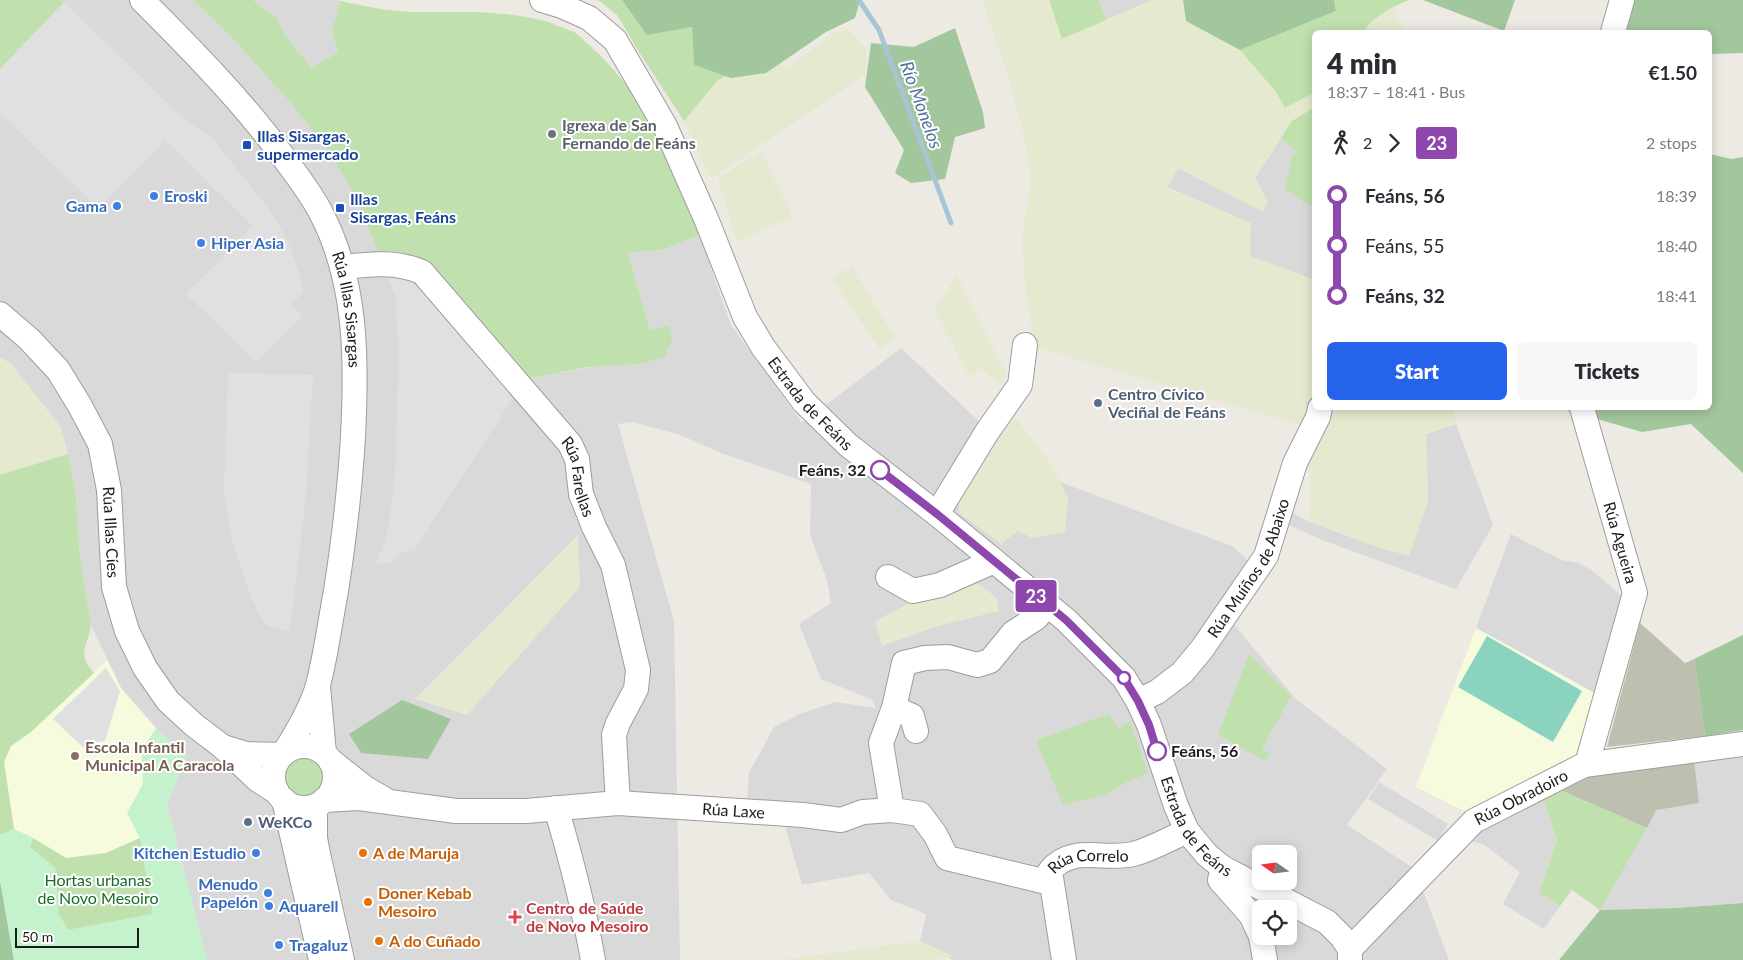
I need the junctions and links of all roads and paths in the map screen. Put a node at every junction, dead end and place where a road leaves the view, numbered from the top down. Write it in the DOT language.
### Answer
graph roads {
  1 [pos="142,0"];
  2 [pos="542,0"];
  3 [pos="1622,0"];
  4 [pos="1614,30"];
  5 [pos="342,268"];
  6 [pos="0,314"];
  7 [pos="1025,345"];
  8 [pos="1320,410"];
  9 [pos="1583,410"];
  10 [pos="937,514"];
  11 [pos="994,561"];
  12 [pos="888,577"];
  13 [pos="1046,605"];
  14 [pos="318,687"];
  15 [pos="1138,701"];
  16 [pos="894,708"];
  17 [pos="916,731"];
  18 [pos="1743,744"];
  19 [pos="224,746"];
  20 [pos="283,754"];
  21 [pos="327,757"];
  22 [pos="1587,764"];
  23 [pos="617,792"];
  24 [pos="281,796"];
  25 [pos="387,801"];
  26 [pos="319,803"];
  27 [pos="556,808"];
  28 [pos="892,810"];
  29 [pos="1186,832"];
  30 [pos="1223,868"];
  31 [pos="1051,883"];
  32 [pos="1252,917"];
  33 [pos="1262,945"];
  34 [pos="1350,955"];
  35 [pos="321,960"];
  36 [pos="342,960"];
  37 [pos="593,960"];
  38 [pos="1064,960"];
  39 [pos="1265,960"];
  1 -- 5 [label="street, Rúa Illas Sisargas"];
  2 -- 10 [label="street, Estrada de Feáns"];
  3 -- 4 [label="street"];
  5 -- 14 [label="street, Rúa Illas Sisargas"];
  5 -- 23 [label="street, Rúa Farellas"];
  6 -- 19 [label="street, Rúa Illas Cíes"];
  7 -- 10 [label="street"];
  8 -- 15 [label="street, Rúa Muíños de Abaixo"];
  9 -- 22 [label="street, Rúa Agueira"];
  10 -- 11 [label="street, Estrada de Feáns"];
  11 -- 12 [label="street"];
  11 -- 13 [label="street, Estrada de Feáns"];
  13 -- 15 [label="street, Estrada de Feáns"];
  13 -- 16 [label="street"];
  14 -- 20 [label="street, Rúa Illas Sisargas"];
  14 -- 21 [label="street, Rúa Illas Sisargas"];
  15 -- 29 [label="street, Estrada de Feáns"];
  16 -- 17 [label="street"];
  16 -- 28 [label="street"];
  18 -- 22 [label="street, Rúa Obradoiro"];
  19 -- 20 [label="street, Rúa Illas Cíes"];
  19 -- 24 [label="street, Rúa Illas Cíes"];
  20 -- 21 [label="street"];
  20 -- 24 [label="street"];
  21 -- 25 [label="street, Rúa Laxe"];
  21 -- 26 [label="street"];
  22 -- 34 [label="street, Rúa Obradoiro"];
  23 -- 27 [label="street, Rúa Laxe"];
  23 -- 28 [label="street, Rúa Laxe"];
  24 -- 26 [label="street"];
  24 -- 35 [label="street"];
  25 -- 26 [label="street, Rúa Laxe"];
  25 -- 27 [label="street, Rúa Laxe"];
  26 -- 36 [label="street"];
  27 -- 37 [label="street"];
  28 -- 31 [label="street, Rúa Laxe"];
  29 -- 30 [label="street, Estrada de Feáns"];
  29 -- 31 [label="street, Rúa Correlo"];
  30 -- 32 [label="street"];
  30 -- 34 [label="street, Estrada de Feáns"];
  31 -- 38 [label="street, Rúa Correlo"];
  33 -- 39 [label="street"];
}
